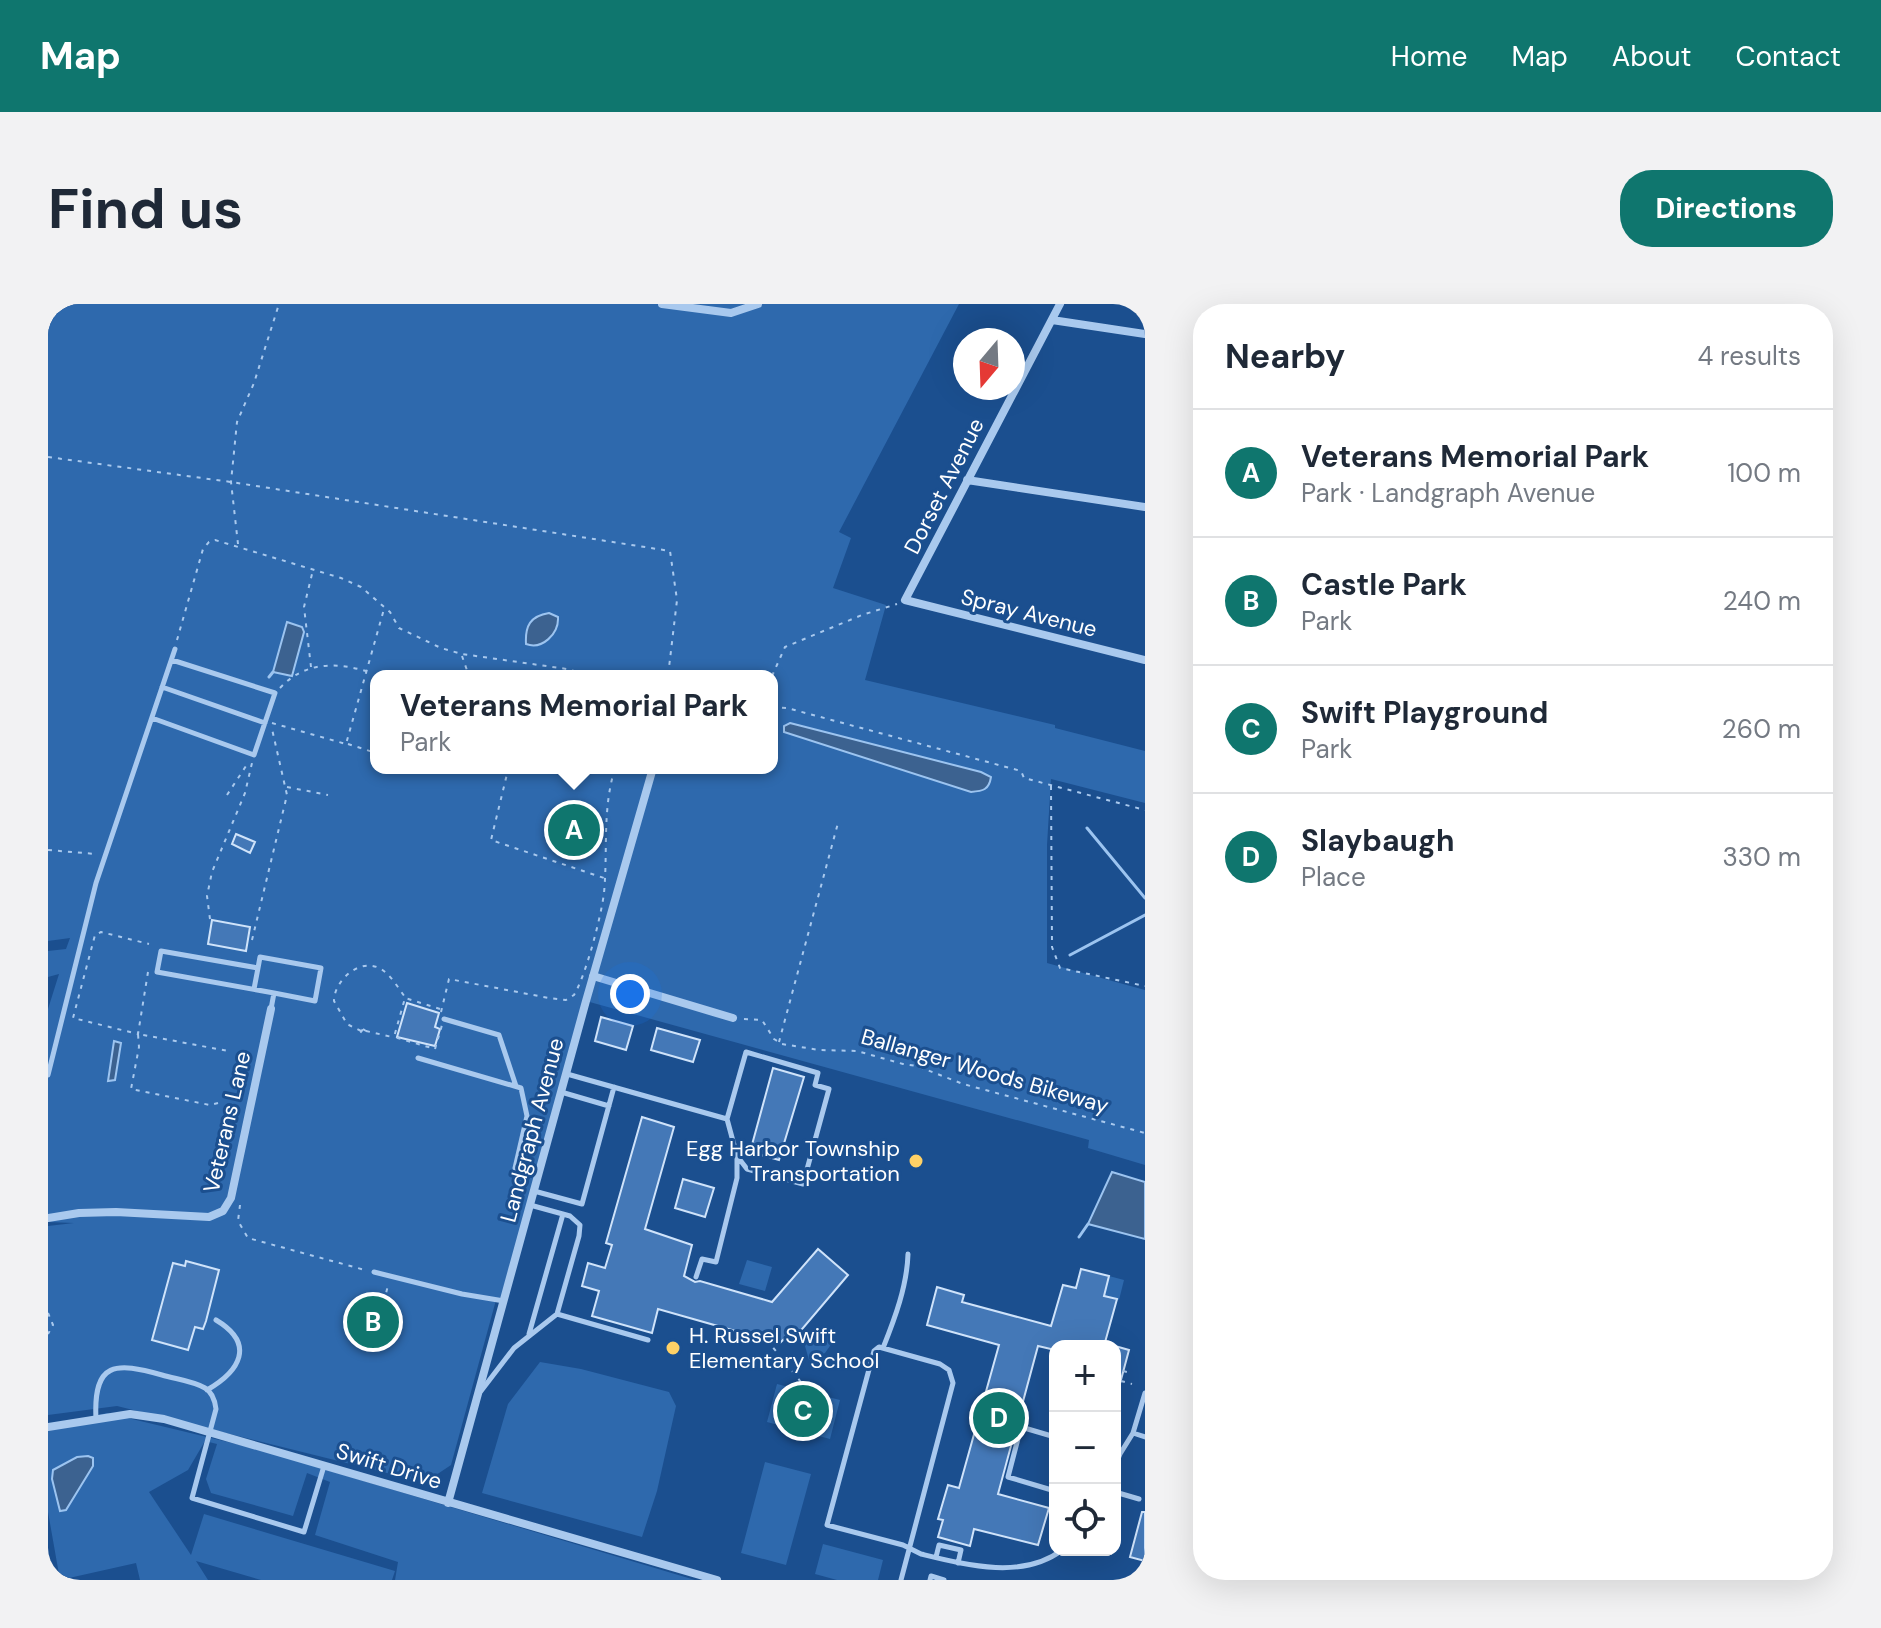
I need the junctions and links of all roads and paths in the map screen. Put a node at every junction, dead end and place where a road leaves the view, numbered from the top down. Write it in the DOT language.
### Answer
graph roads {
  1 [pos="279,304"];
  2 [pos="662,304"];
  3 [pos="758,304"];
  4 [pos="1060,304"];
  5 [pos="1052,320"];
  6 [pos="1145,334"];
  7 [pos="48,457"];
  8 [pos="967,480"];
  9 [pos="231,482"];
  10 [pos="1145,507"];
  11 [pos="238,546"];
  12 [pos="313,570"];
  13 [pos="905,600"];
  14 [pos="385,608"];
  15 [pos="175,649"];
  16 [pos="462,654"];
  17 [pos="171,659"];
  18 [pos="1145,660"];
  19 [pos="311,668"];
  20 [pos="467,670"];
  21 [pos="571,670"];
  22 [pos="669,670"];
  23 [pos="775,670"];
  24 [pos="367,672"];
  25 [pos="162,687"];
  26 [pos="275,693"];
  27 [pos="778,707"];
  28 [pos="152,718"];
  29 [pos="265,723"];
  30 [pos="346,744"];
  31 [pos="370,751"];
  32 [pos="254,755"];
  33 [pos="507,774"];
  34 [pos="614,774"];
  35 [pos="651,774"];
  36 [pos="1051,785"];
  37 [pos="286,786"];
  38 [pos="227,795"];
  39 [pos="328,795"];
  40 [pos="1145,810"];
  41 [pos="838,823"];
  42 [pos="48,850"];
  43 [pos="105,855"];
  44 [pos="604,878"];
  45 [pos="210,919"];
  46 [pos="252,940"];
  47 [pos="149,944"];
  48 [pos="258,968"];
  49 [pos="148,971"];
  50 [pos="593,976"];
  51 [pos="1145,986"];
  52 [pos="254,989"];
  53 [pos="274,993"];
  54 [pos="405,998"];
  55 [pos="271,1009"];
  56 [pos="440,1009"];
  57 [pos="733,1018"];
  58 [pos="444,1019"];
  59 [pos="138,1034"];
  60 [pos="394,1037"];
  61 [pos="779,1043"];
  62 [pos="228,1051"];
  63 [pos="418,1058"];
  64 [pos="566,1074"];
  65 [pos="48,1075"];
  66 [pos="516,1087"];
  67 [pos="614,1087"];
  68 [pos="131,1089"];
  69 [pos="561,1092"];
  70 [pos="130,1095"];
  71 [pos="218,1103"];
  72 [pos="609,1106"];
  73 [pos="727,1119"];
  74 [pos="1145,1133"];
  75 [pos="737,1156"];
  76 [pos="539,1174"];
  77 [pos="534,1191"];
  78 [pos="240,1202"];
  79 [pos="530,1205"];
  80 [pos="563,1214"];
  81 [pos="48,1218"];
  82 [pos="908,1254"];
  83 [pos="374,1272"];
  84 [pos="696,1277"];
  85 [pos="504,1301"];
  86 [pos="384,1302"];
  87 [pos="48,1313"];
  88 [pos="557,1314"];
  89 [pos="216,1320"];
  90 [pos="48,1334"];
  91 [pos="529,1335"];
  92 [pos="648,1340"];
  93 [pos="767,1340"];
  94 [pos="883,1348"];
  95 [pos="1123,1371"];
  96 [pos="1131,1373"];
  97 [pos="1121,1381"];
  98 [pos="1132,1384"];
  99 [pos="207,1390"];
  100 [pos="809,1392"];
  101 [pos="1145,1393"];
  102 [pos="478,1395"];
  103 [pos="96,1419"];
  104 [pos="48,1427"];
  105 [pos="211,1432"];
  106 [pos="1133,1433"];
  107 [pos="1049,1435"];
  108 [pos="1145,1437"];
  109 [pos="1121,1450"];
  110 [pos="324,1466"];
  111 [pos="1049,1489"];
  112 [pos="1121,1494"];
  113 [pos="1139,1499"];
  114 [pos="448,1503"];
  115 [pos="910,1549"];
  116 [pos="1053,1556"];
  117 [pos="936,1557"];
  118 [pos="958,1563"];
  119 [pos="717,1580"];
  120 [pos="901,1580"];
  121 [pos="930,1580"];
  122 [pos="944,1580"];
  1 -- 9 [label="path"];
  2 -- 3 [label="street"];
  4 -- 5 [label="street, Dorset Avenue"];
  5 -- 6 [label="street"];
  5 -- 8 [label="street, Dorset Avenue"];
  7 -- 9 [label="path"];
  8 -- 10 [label="street"];
  8 -- 13 [label="street, Dorset Avenue"];
  9 -- 11 [label="path"];
  9 -- 22 [label="path"];
  11 -- 12 [label="path"];
  11 -- 15 [label="path"];
  12 -- 14 [label="path"];
  12 -- 19 [label="path"];
  13 -- 18 [label="street, Spray Avenue"];
  13 -- 23 [label="path"];
  14 -- 16 [label="path"];
  14 -- 24 [label="path"];
  15 -- 17 [label="lane"];
  16 -- 20 [label="path"];
  16 -- 21 [label="path"];
  17 -- 25 [label="lane"];
  17 -- 26 [label="lane"];
  19 -- 24 [label="path"];
  19 -- 26 [label="path"];
  24 -- 30 [label="path"];
  25 -- 28 [label="lane"];
  25 -- 29 [label="lane"];
  26 -- 29 [label="lane"];
  27 -- 36 [label="path"];
  28 -- 32 [label="lane"];
  28 -- 43 [label="lane"];
  29 -- 30 [label="path"];
  29 -- 32 [label="lane"];
  29 -- 37 [label="path"];
  30 -- 31 [label="path"];
  32 -- 38 [label="path"];
  32 -- 45 [label="path"];
  33 -- 44 [label="path"];
  34 -- 44 [label="path"];
  35 -- 50 [label="street, Landgraph Avenue"];
  36 -- 40 [label="path"];
  36 -- 51 [label="path"];
  37 -- 39 [label="path"];
  37 -- 46 [label="path"];
  41 -- 61 [label="path"];
  42 -- 43 [label="path"];
  43 -- 65 [label="lane"];
  44 -- 56 [label="path"];
  47 -- 59 [label="path"];
  48 -- 52 [label="lane"];
  48 -- 52 [label="lane"];
  48 -- 53 [label="lane"];
  49 -- 59 [label="path"];
  50 -- 57 [label="street"];
  50 -- 64 [label="street, Landgraph Avenue"];
  52 -- 53 [label="lane"];
  53 -- 55 [label="lane"];
  54 -- 56 [label="path"];
  54 -- 60 [label="path"];
  54 -- 60 [label="path"];
  55 -- 81 [label="street, Veterans Lane"];
  56 -- 58 [label="path"];
  57 -- 61 [label="path"];
  58 -- 60 [label="path"];
  58 -- 66 [label="lane"];
  59 -- 62 [label="path"];
  59 -- 68 [label="path"];
  61 -- 74 [label="path, Ballanger Woods Bikeway"];
  63 -- 66 [label="lane"];
  64 -- 67 [label="lane"];
  64 -- 69 [label="street, Landgraph Avenue"];
  66 -- 76 [label="lane"];
  67 -- 72 [label="lane"];
  67 -- 73 [label="lane"];
  68 -- 70 [label="path"];
  68 -- 71 [label="path"];
  69 -- 72 [label="lane"];
  69 -- 76 [label="street, Landgraph Avenue"];
  72 -- 77 [label="lane"];
  73 -- 75 [label="lane"];
  73 -- 75 [label="lane"];
  75 -- 84 [label="lane"];
  76 -- 77 [label="street, Landgraph Avenue"];
  77 -- 79 [label="street, Landgraph Avenue"];
  78 -- 83 [label="path"];
  79 -- 80 [label="lane"];
  79 -- 85 [label="street, Landgraph Avenue"];
  80 -- 88 [label="lane"];
  80 -- 91 [label="lane"];
  82 -- 94 [label="lane"];
  83 -- 85 [label="lane"];
  83 -- 86 [label="path"];
  85 -- 102 [label="street, Landgraph Avenue"];
  87 -- 90 [label="path"];
  88 -- 91 [label="lane"];
  88 -- 92 [label="lane"];
  89 -- 99 [label="lane"];
  91 -- 102 [label="lane"];
  93 -- 100 [label="path"];
  94 -- 115 [label="lane"];
  94 -- 115 [label="lane"];
  95 -- 96 [label="path"];
  97 -- 98 [label="path"];
  99 -- 103 [label="lane"];
  99 -- 105 [label="lane"];
  101 -- 106 [label="lane"];
  102 -- 114 [label="street, Landgraph Avenue"];
  103 -- 104 [label="street, Swift Drive"];
  103 -- 105 [label="street, Swift Drive"];
  105 -- 110 [label="street, Swift Drive"];
  105 -- 110 [label="lane"];
  106 -- 108 [label="lane"];
  106 -- 109 [label="lane"];
  107 -- 111 [label="lane"];
  110 -- 114 [label="street, Swift Drive"];
  112 -- 113 [label="lane"];
  114 -- 119 [label="street, Swift Drive"];
  115 -- 117 [label="lane"];
  115 -- 120 [label="lane"];
  116 -- 118 [label="lane"];
  117 -- 118 [label="lane"];
  117 -- 118 [label="lane"];
  121 -- 122 [label="lane"];
}
